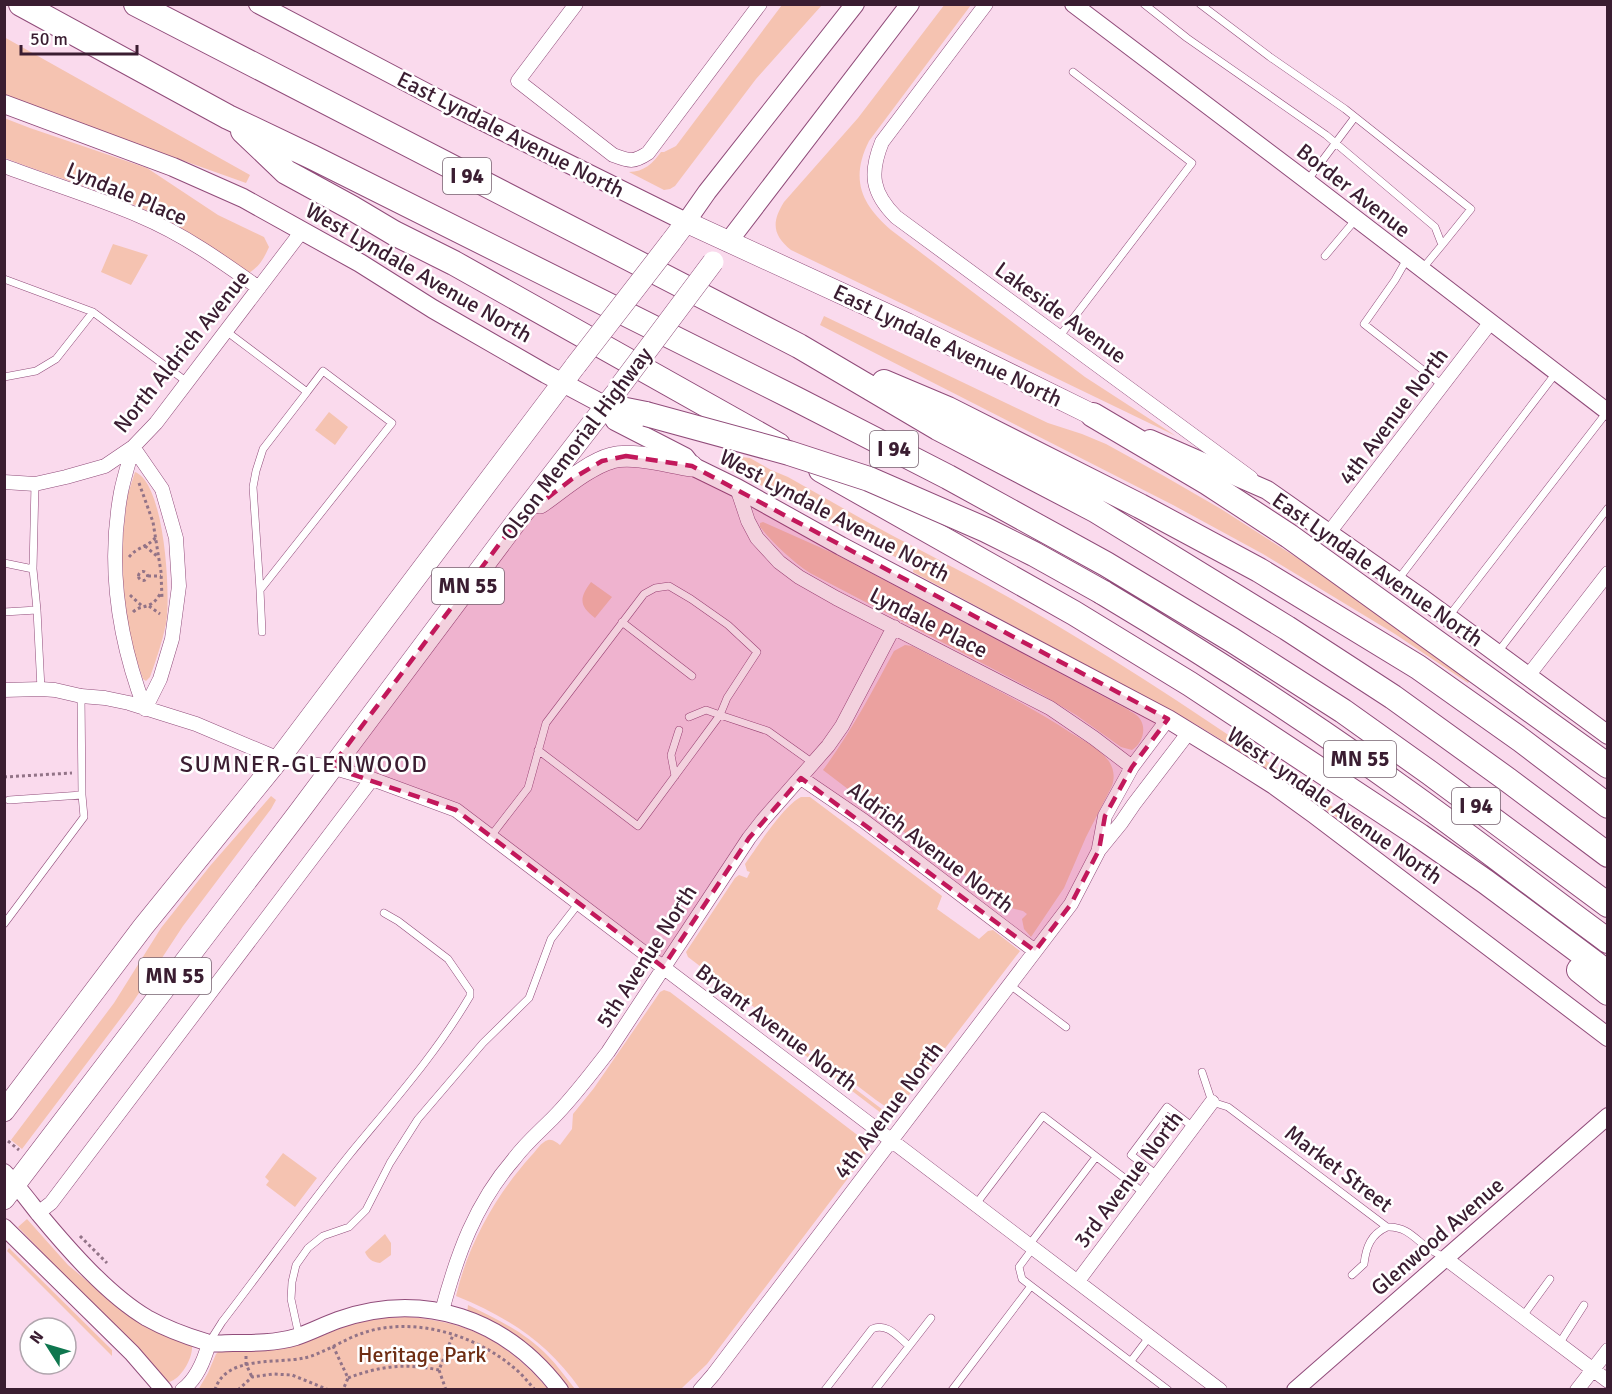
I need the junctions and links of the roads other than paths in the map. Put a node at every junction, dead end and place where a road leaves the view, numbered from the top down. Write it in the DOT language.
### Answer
graph roads {
  1 [pos="21,4"];
  2 [pos="136,4"];
  3 [pos="258,4"];
  4 [pos="576,4"];
  5 [pos="760,4"];
  6 [pos="855,4"];
  7 [pos="910,4"];
  8 [pos="986,4"];
  9 [pos="1073,4"];
  10 [pos="1144,4"];
  11 [pos="1200,4"];
  12 [pos="1073,72"];
  13 [pos="4,104"];
  14 [pos="228,117"];
  15 [pos="1355,117"];
  16 [pos="1335,143"];
  17 [pos="4,166"];
  18 [pos="1307,181"];
  19 [pos="1356,219"];
  20 [pos="686,222"];
  21 [pos="302,231"];
  22 [pos="729,242"];
  23 [pos="1442,245"];
  24 [pos="1325,256"];
  25 [pos="1407,259"];
  26 [pos="1422,270"];
  27 [pos="4,279"];
  28 [pos="259,288"];
  29 [pos="93,312"];
  30 [pos="1490,323"];
  31 [pos="226,331"];
  32 [pos="1059,337"];
  33 [pos="799,346"];
  34 [pos="1556,373"];
  35 [pos="4,377"];
  36 [pos="187,382"];
  37 [pos="562,383"];
  38 [pos="1442,385"];
  39 [pos="307,392"];
  40 [pos="612,397"];
  41 [pos="1607,412"];
  42 [pos="1093,415"];
  43 [pos="133,447"];
  44 [pos="692,466"];
  45 [pos="4,482"];
  46 [pos="34,484"];
  47 [pos="737,488"];
  48 [pos="1267,490"];
  49 [pos="1608,508"];
  50 [pos="516,522"];
  51 [pos="1328,534"];
  52 [pos="4,563"];
  53 [pos="33,569"];
  54 [pos="1608,573"];
  55 [pos="1397,581"];
  56 [pos="260,590"];
  57 [pos="37,610"];
  58 [pos="4,612"];
  59 [pos="1449,618"];
  60 [pos="622,622"];
  61 [pos="894,627"];
  62 [pos="262,632"];
  63 [pos="1497,654"];
  64 [pos="692,675"];
  65 [pos="1528,676"];
  66 [pos="41,689"];
  67 [pos="4,690"];
  68 [pos="81,696"];
  69 [pos="145,709"];
  70 [pos="720,715"];
  71 [pos="689,717"];
  72 [pos="1168,719"];
  73 [pos="679,730"];
  74 [pos="1189,732"];
  75 [pos="1608,735"];
  76 [pos="538,750"];
  77 [pos="279,759"];
  78 [pos="813,763"];
  79 [pos="1608,765"];
  80 [pos="331,767"];
  81 [pos="1132,768"];
  82 [pos="675,776"];
  83 [pos="801,778"];
  84 [pos="372,779"];
  85 [pos="82,795"];
  86 [pos="9,800"];
  87 [pos="1608,806"];
  88 [pos="491,836"];
  89 [pos="1099,850"];
  90 [pos="1608,855"];
  91 [pos="1486,882"];
  92 [pos="579,903"];
  93 [pos="1608,905"];
  94 [pos="384,913"];
  95 [pos="7,915"];
  96 [pos="4,924"];
  97 [pos="1608,941"];
  98 [pos="1035,951"];
  99 [pos="663,966"];
  100 [pos="1608,973"];
  101 [pos="1010,985"];
  102 [pos="1608,993"];
  103 [pos="1065,1028"];
  104 [pos="1608,1037"];
  105 [pos="1202,1072"];
  106 [pos="1212,1102"];
  107 [pos="4,1111"];
  108 [pos="1608,1116"];
  109 [pos="1193,1127"];
  110 [pos="891,1140"];
  111 [pos="1096,1157"];
  112 [pos="1157,1175"];
  113 [pos="8,1185"];
  114 [pos="1144,1193"];
  115 [pos="976,1204"];
  116 [pos="39,1214"];
  117 [pos="4,1227"];
  118 [pos="1387,1227"];
  119 [pos="1031,1247"];
  120 [pos="1445,1258"];
  121 [pos="1352,1275"];
  122 [pos="1550,1279"];
  123 [pos="1078,1281"];
  124 [pos="1031,1286"];
  125 [pos="1584,1305"];
  126 [pos="442,1311"];
  127 [pos="1522,1316"];
  128 [pos="931,1317"];
  129 [pos="299,1336"];
  130 [pos="1150,1336"];
  131 [pos="209,1343"];
  132 [pos="1559,1344"];
  133 [pos="909,1346"];
  134 [pos="1608,1350"];
  135 [pos="1131,1361"];
  136 [pos="1593,1369"];
  137 [pos="1608,1381"];
  138 [pos="164,1389"];
  139 [pos="182,1389"];
  140 [pos="560,1389"];
  141 [pos="700,1389"];
  142 [pos="825,1389"];
  143 [pos="875,1389"];
  144 [pos="952,1389"];
  145 [pos="1168,1389"];
  146 [pos="1220,1389"];
  147 [pos="1295,1389"];
  148 [pos="1577,1389"];
  1 -- 14 [label="highway, I 94"];
  2 -- 33 [label="highway, I 94"];
  3 -- 20 [label="main road, East Lyndale Avenue North"];
  4 -- 5 [label="street"];
  6 -- 20 [label="main road, Olson Memorial Highway"];
  7 -- 22 [label="main road, Olson Memorial Highway"];
  8 -- 32 [label="street, Lakeside Avenue"];
  9 -- 18 [label="street, Border Avenue"];
  10 -- 16 [label="lane"];
  11 -- 15 [label="lane"];
  12 -- 32 [label="lane"];
  13 -- 21 [label="main road, West Lyndale Avenue North"];
  14 -- 91 [label="highway"];
  14 -- 93 [label="highway, I 94"];
  15 -- 16 [label="lane"];
  15 -- 23 [label="lane"];
  16 -- 18 [label="lane"];
  16 -- 23 [label="lane"];
  17 -- 28 [label="street, Lyndale Place"];
  18 -- 19 [label="street, Border Avenue"];
  19 -- 24 [label="lane"];
  19 -- 25 [label="street, Border Avenue"];
  20 -- 22 [label="main road, East Lyndale Avenue North"];
  20 -- 37 [label="main road, Olson Memorial Highway / MN 55, bridge"];
  21 -- 28 [label="street, North Aldrich Avenue"];
  21 -- 37 [label="main road, West Lyndale Avenue North"];
  22 -- 40 [label="main road, Olson Memorial Highway, bridge"];
  22 -- 42 [label="main road, East Lyndale Avenue North"];
  23 -- 26 [label="lane"];
  25 -- 26 [label="street, Border Avenue"];
  25 -- 38 [label="lane"];
  26 -- 30 [label="street, Border Avenue"];
  27 -- 29 [label="lane"];
  28 -- 31 [label="street, North Aldrich Avenue"];
  29 -- 35 [label="lane"];
  29 -- 36 [label="lane"];
  30 -- 34 [label="street, Border Avenue"];
  30 -- 38 [label="street, 4th Avenue North"];
  31 -- 36 [label="street, North Aldrich Avenue"];
  31 -- 39 [label="lane"];
  32 -- 48 [label="street, Lakeside Avenue"];
  33 -- 87 [label="highway"];
  33 -- 90 [label="highway, I 94"];
  34 -- 41 [label="street, Border Avenue"];
  34 -- 55 [label="lane"];
  36 -- 43 [label="street, North Aldrich Avenue"];
  37 -- 40 [label="main road, West Lyndale Avenue North"];
  37 -- 77 [label="main road, Olson Memorial Highway / MN 55"];
  38 -- 51 [label="street, 4th Avenue North"];
  39 -- 56 [label="lane"];
  39 -- 56 [label="lane"];
  40 -- 44 [label="main road, West Lyndale Avenue North"];
  40 -- 50 [label="main road, Olson Memorial Highway / MN 55"];
  40 -- 97 [label="highway, MN 55, bridge"];
  41 -- 59 [label="lane"];
  42 -- 48 [label="main road, East Lyndale Avenue North"];
  42 -- 79 [label="highway"];
  43 -- 46 [label="street, North Aldrich Avenue"];
  43 -- 69 [label="street"];
  43 -- 69 [label="street"];
  44 -- 47 [label="main road, West Lyndale Avenue North"];
  44 -- 50 [label="main road"];
  45 -- 46 [label="street, North Aldrich Avenue"];
  46 -- 53 [label="lane"];
  47 -- 61 [label="street, Lyndale Place"];
  47 -- 72 [label="main road, West Lyndale Avenue North"];
  48 -- 51 [label="main road, East Lyndale Avenue North"];
  49 -- 63 [label="lane"];
  50 -- 80 [label="main road, Olson Memorial Highway / MN 55"];
  51 -- 55 [label="main road, East Lyndale Avenue North"];
  52 -- 53 [label="lane"];
  53 -- 57 [label="lane"];
  54 -- 65 [label="street"];
  55 -- 59 [label="main road, East Lyndale Avenue North"];
  56 -- 62 [label="lane"];
  57 -- 58 [label="lane"];
  57 -- 66 [label="lane"];
  59 -- 63 [label="main road, East Lyndale Avenue North"];
  60 -- 64 [label="lane"];
  60 -- 70 [label="lane"];
  60 -- 76 [label="lane"];
  61 -- 78 [label="street, 5th Avenue North"];
  61 -- 81 [label="street, Lyndale Place"];
  63 -- 65 [label="main road, East Lyndale Avenue North"];
  65 -- 75 [label="main road, East Lyndale Avenue North"];
  66 -- 67 [label="street, Bryant Avenue North"];
  66 -- 68 [label="street, Bryant Avenue North"];
  68 -- 69 [label="street, Bryant Avenue North"];
  68 -- 85 [label="lane"];
  69 -- 77 [label="street, Bryant Avenue North"];
  70 -- 71 [label="lane"];
  70 -- 78 [label="lane"];
  70 -- 82 [label="lane"];
  72 -- 74 [label="main road, West Lyndale Avenue North"];
  72 -- 81 [label="street, 4th Avenue North"];
  73 -- 82 [label="lane"];
  74 -- 89 [label="street, 4th Avenue North"];
  74 -- 104 [label="main road, West Lyndale Avenue North"];
  76 -- 82 [label="lane"];
  76 -- 88 [label="lane"];
  77 -- 80 [label="street, Bryant Avenue North"];
  77 -- 107 [label="main road, Olson Memorial Highway / MN 55"];
  78 -- 83 [label="street, 5th Avenue North"];
  80 -- 84 [label="street, Bryant Avenue North"];
  80 -- 113 [label="main road, Olson Memorial Highway / MN 55"];
  81 -- 89 [label="street, 4th Avenue North"];
  83 -- 98 [label="street, Aldrich Avenue North"];
  83 -- 99 [label="street, 5th Avenue North"];
  84 -- 88 [label="street, Bryant Avenue North"];
  84 -- 116 [label="street"];
  85 -- 86 [label="lane"];
  85 -- 95 [label="lane"];
  88 -- 92 [label="street, Bryant Avenue North"];
  89 -- 98 [label="street, 4th Avenue North"];
  91 -- 100 [label="highway"];
  91 -- 102 [label="highway"];
  92 -- 99 [label="street, Bryant Avenue North"];
  92 -- 129 [label="lane"];
  94 -- 131 [label="lane"];
  95 -- 96 [label="lane"];
  98 -- 101 [label="street, 4th Avenue North"];
  99 -- 110 [label="street, Bryant Avenue North"];
  99 -- 126 [label="street, 5th Avenue North"];
  101 -- 103 [label="lane"];
  101 -- 110 [label="street, 4th Avenue North"];
  105 -- 106 [label="lane"];
  106 -- 109 [label="street, 3rd Avenue North"];
  106 -- 118 [label="lane, Market Street"];
  108 -- 120 [label="street, Glenwood Avenue"];
  109 -- 112 [label="street, 3rd Avenue North"];
  109 -- 112 [label="lane"];
  110 -- 115 [label="street, Bryant Avenue North"];
  110 -- 141 [label="street, 4th Avenue North"];
  111 -- 114 [label="lane"];
  111 -- 115 [label="lane"];
  111 -- 119 [label="lane"];
  112 -- 114 [label="street, 3rd Avenue North"];
  113 -- 116 [label="street"];
  114 -- 123 [label="street, 3rd Avenue North"];
  115 -- 119 [label="street, Bryant Avenue North"];
  116 -- 131 [label="street"];
  117 -- 138 [label="street"];
  118 -- 120 [label="lane, Market Street"];
  118 -- 121 [label="lane"];
  119 -- 123 [label="street, Bryant Avenue North"];
  119 -- 124 [label="lane"];
  120 -- 127 [label="street"];
  120 -- 147 [label="street, Glenwood Avenue"];
  122 -- 127 [label="lane"];
  123 -- 130 [label="street, Bryant Avenue North"];
  124 -- 135 [label="lane"];
  124 -- 144 [label="lane"];
  125 -- 132 [label="lane"];
  126 -- 129 [label="street"];
  126 -- 140 [label="street"];
  127 -- 132 [label="street"];
  128 -- 133 [label="lane"];
  129 -- 131 [label="street"];
  130 -- 135 [label="lane"];
  130 -- 146 [label="street, Bryant Avenue North"];
  131 -- 139 [label="street"];
  132 -- 136 [label="street"];
  133 -- 142 [label="lane"];
  133 -- 143 [label="lane"];
  134 -- 136 [label="street"];
  135 -- 145 [label="lane"];
  136 -- 137 [label="street"];
  136 -- 148 [label="street"];
}
